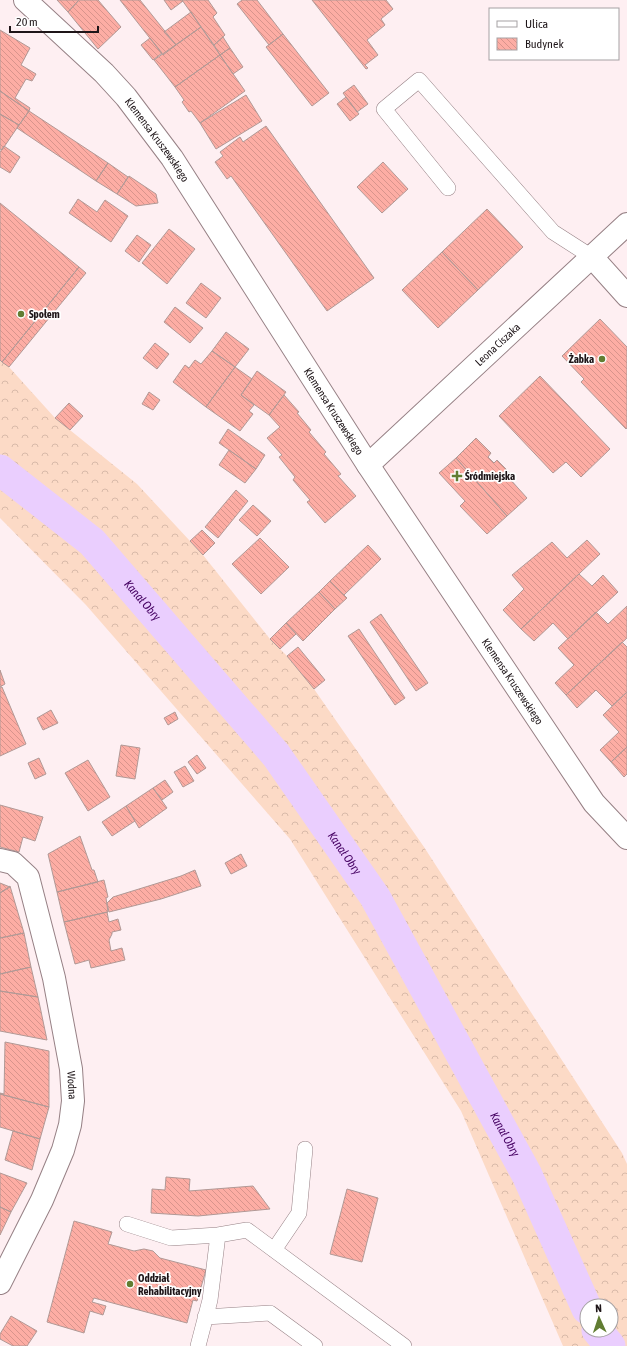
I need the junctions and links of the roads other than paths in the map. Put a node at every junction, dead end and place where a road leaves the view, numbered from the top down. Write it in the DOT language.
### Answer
graph roads {
  1 [pos="25,0"];
  2 [pos="448,188"];
  3 [pos="627,224"];
  4 [pos="592,257"];
  5 [pos="627,296"];
  6 [pos="368,465"];
  7 [pos="627,838"];
  8 [pos="0,860"];
  9 [pos="305,1149"];
  10 [pos="127,1224"];
  11 [pos="218,1235"];
  12 [pos="274,1250"];
  13 [pos="0,1283"];
  14 [pos="206,1317"];
  15 [pos="198,1346"];
  16 [pos="315,1346"];
  17 [pos="404,1346"];
  1 -- 6 [label="street, Klemensa Kruszewskiego"];
  2 -- 4 [label="lane"];
  3 -- 4 [label="street, Leona Ciszaka"];
  4 -- 5 [label="street"];
  4 -- 6 [label="street, Leona Ciszaka"];
  6 -- 7 [label="street, Klemensa Kruszewskiego"];
  8 -- 13 [label="street, Wodna"];
  9 -- 12 [label="lane"];
  10 -- 11 [label="lane"];
  11 -- 12 [label="lane"];
  11 -- 14 [label="lane"];
  12 -- 17 [label="lane"];
  14 -- 15 [label="lane"];
  14 -- 16 [label="lane"];
}
